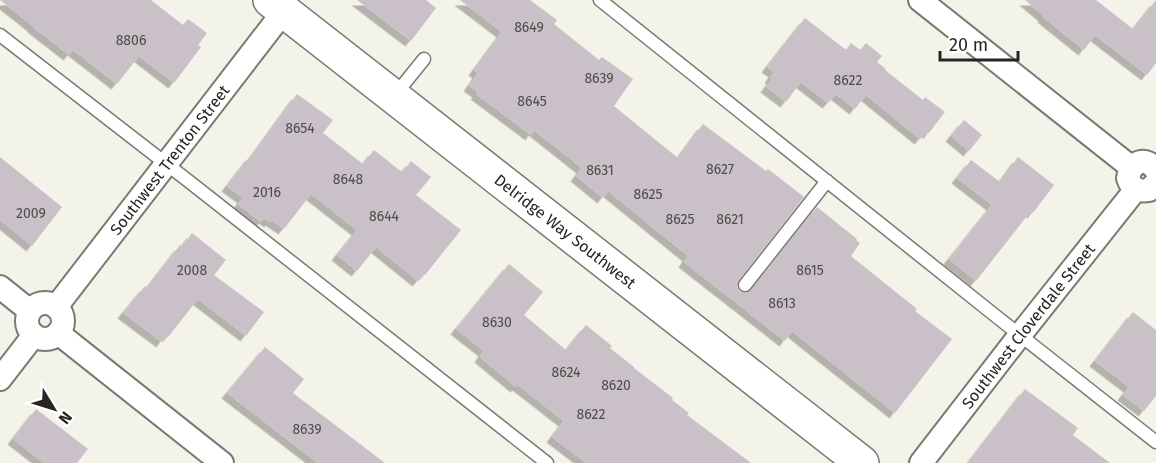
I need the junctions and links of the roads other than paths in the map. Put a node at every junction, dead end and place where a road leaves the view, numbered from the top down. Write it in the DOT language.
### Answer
graph roads {
  1 [pos="600,0"];
  2 [pos="920,0"];
  3 [pos="277,6"];
  4 [pos="0,35"];
  5 [pos="424,59"];
  6 [pos="394,97"];
  7 [pos="166,164"];
  8 [pos="1150,176"];
  9 [pos="826,181"];
  10 [pos="745,285"];
  11 [pos="0,287"];
  12 [pos="56,308"];
  13 [pos="30,311"];
  14 [pos="58,333"];
  15 [pos="34,335"];
  16 [pos="1020,335"];
  17 [pos="0,379"];
  18 [pos="1156,442"];
  19 [pos="222,463"];
  20 [pos="548,463"];
  21 [pos="862,463"];
  22 [pos="921,463"];
  1 -- 9 [label="lane"];
  2 -- 8 [label="street"];
  3 -- 6 [label="main road, Delridge Way Southwest"];
  3 -- 7 [label="street, Southwest Trenton Street"];
  4 -- 7 [label="lane"];
  5 -- 6 [label="lane"];
  6 -- 21 [label="main road, Delridge Way Southwest"];
  7 -- 12 [label="street, Southwest Trenton Street"];
  7 -- 20 [label="lane"];
  8 -- 16 [label="street, Southwest Cloverdale Street"];
  9 -- 10 [label="lane"];
  9 -- 16 [label="lane"];
  11 -- 13 [label="street"];
  12 -- 13 [label="street"];
  12 -- 14 [label="street"];
  13 -- 15 [label="street"];
  14 -- 15 [label="street"];
  14 -- 19 [label="street"];
  15 -- 17 [label="street"];
  16 -- 18 [label="lane"];
  16 -- 22 [label="street, Southwest Cloverdale Street"];
}
